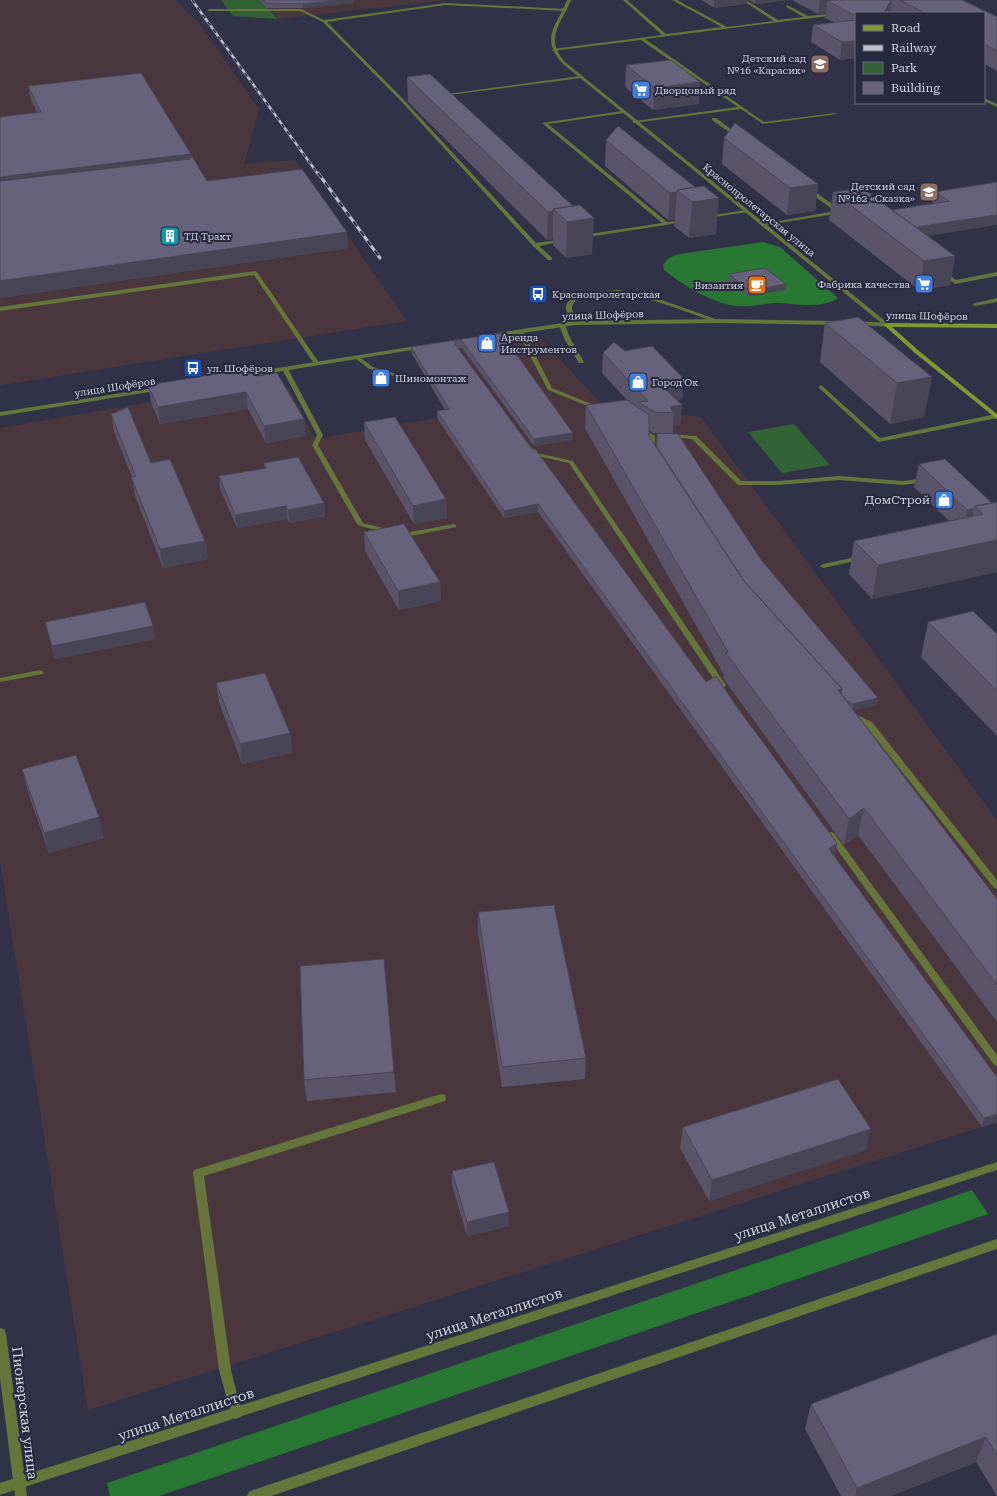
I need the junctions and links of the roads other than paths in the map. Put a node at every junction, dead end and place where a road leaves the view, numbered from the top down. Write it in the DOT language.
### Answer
graph roads {
  1 [pos="569,0"];
  2 [pos="624,0"];
  3 [pos="674,0"];
  4 [pos="744,0"];
  5 [pos="787,6"];
  6 [pos="209,10"];
  7 [pos="566,10"];
  8 [pos="845,13"];
  9 [pos="808,18"];
  10 [pos="324,21"];
  11 [pos="778,22"];
  12 [pos="726,28"];
  13 [pos="666,36"];
  14 [pos="642,39"];
  15 [pos="554,50"];
  16 [pos="580,77"];
  17 [pos="440,95"];
  18 [pos="410,99"];
  19 [pos="402,100"];
  20 [pos="985,100"];
  21 [pos="997,106"];
  22 [pos="742,108"];
  23 [pos="622,112"];
  24 [pos="835,114"];
  25 [pos="714,119"];
  26 [pos="635,122"];
  27 [pos="746,142"];
  28 [pos="802,184"];
  29 [pos="746,211"];
  30 [pos="705,218"];
  31 [pos="689,220"];
  32 [pos="666,224"];
  33 [pos="763,225"];
  34 [pos="574,239"];
  35 [pos="566,240"];
  36 [pos="535,245"];
  37 [pos="550,259"];
  38 [pos="937,268"];
  39 [pos="997,274"];
  40 [pos="997,300"];
  41 [pos="975,304"];
  42 [pos="0,309"];
  43 [pos="718,321"];
  44 [pos="575,323"];
  45 [pos="841,323"];
  46 [pos="848,323"];
  47 [pos="562,325"];
  48 [pos="887,325"];
  49 [pos="997,326"];
  50 [pos="520,332"];
  51 [pos="483,337"];
  52 [pos="432,346"];
  53 [pos="358,358"];
  54 [pos="581,362"];
  55 [pos="317,364"];
  56 [pos="285,369"];
  57 [pos="238,377"];
  58 [pos="411,379"];
  59 [pos="821,387"];
  60 [pos="167,388"];
  61 [pos="606,412"];
  62 [pos="0,414"];
  63 [pos="997,417"];
  64 [pos="633,424"];
  65 [pos="652,436"];
  66 [pos="526,442"];
  67 [pos="652,458"];
  68 [pos="932,479"];
  69 [pos="454,526"];
  70 [pos="868,556"];
  71 [pos="823,566"];
  72 [pos="40,672"];
  73 [pos="0,680"];
  74 [pos="727,692"];
  75 [pos="842,711"];
  76 [pos="824,826"];
  77 [pos="997,886"];
  78 [pos="997,1062"];
  79 [pos="441,1098"];
  80 [pos="997,1166"];
  81 [pos="997,1244"];
  82 [pos="0,1333"];
  83 [pos="236,1413"];
  84 [pos="19,1483"];
  85 [pos="0,1489"];
  86 [pos="21,1496"];
  87 [pos="252,1496"];
  1 -- 7 [label="street"];
  2 -- 13 [label="street"];
  3 -- 12 [label="street"];
  4 -- 11 [label="street"];
  5 -- 9 [label="street"];
  6 -- 10 [label="street"];
  7 -- 10 [label="street"];
  7 -- 15 [label="street"];
  8 -- 9 [label="street"];
  9 -- 11 [label="street"];
  10 -- 19 [label="street"];
  11 -- 12 [label="street"];
  12 -- 13 [label="street"];
  13 -- 14 [label="street"];
  14 -- 15 [label="street"];
  14 -- 22 [label="street"];
  15 -- 16 [label="street, Краснопролетарская улица"];
  16 -- 17 [label="street"];
  16 -- 23 [label="street, Краснопролетарская улица"];
  18 -- 19 [label="street"];
  19 -- 36 [label="street"];
  20 -- 21 [label="street"];
  22 -- 24 [label="street"];
  22 -- 26 [label="street"];
  23 -- 26 [label="street, Краснопролетарская улица"];
  23 -- 32 [label="street"];
  25 -- 27 [label="street"];
  26 -- 29 [label="street, Краснопролетарская улица"];
  28 -- 33 [label="street"];
  29 -- 30 [label="street"];
  29 -- 33 [label="street, Краснопролетарская улица"];
  31 -- 32 [label="street"];
  32 -- 34 [label="street"];
  33 -- 48 [label="street, Краснопролетарская улица"];
  35 -- 36 [label="street"];
  36 -- 37 [label="street"];
  38 -- 39 [label="street"];
  40 -- 41 [label="street"];
  42 -- 55 [label="street"];
  43 -- 44 [label="street, улица Шофёров"];
  43 -- 44 [label="street"];
  43 -- 45 [label="street, улица Шофёров"];
  44 -- 47 [label="street, улица Шофёров"];
  46 -- 48 [label="street, улица Шофёров"];
  47 -- 50 [label="street, улица Шофёров"];
  47 -- 54 [label="street"];
  48 -- 49 [label="main road, улица Шофёров"];
  48 -- 63 [label="main road, Краснопролетарская улица"];
  50 -- 51 [label="street, улица Шофёров"];
  50 -- 61 [label="street"];
  52 -- 53 [label="street"];
  53 -- 55 [label="street"];
  53 -- 58 [label="street"];
  55 -- 56 [label="street"];
  56 -- 57 [label="street"];
  56 -- 69 [label="street"];
  59 -- 63 [label="street"];
  60 -- 62 [label="street, улица Шофёров"];
  64 -- 65 [label="street"];
  65 -- 67 [label="street"];
  65 -- 68 [label="street"];
  66 -- 74 [label="street"];
  70 -- 71 [label="street"];
  72 -- 73 [label="street"];
  75 -- 77 [label="street"];
  76 -- 78 [label="street"];
  79 -- 83 [label="street"];
  80 -- 83 [label="street, улица Металлистов"];
  81 -- 87 [label="street"];
  82 -- 84 [label="street, Пионерская улица"];
  83 -- 84 [label="street, улица Металлистов"];
  84 -- 85 [label="street, улица Металлистов"];
  84 -- 86 [label="street, Пионерская улица"];
}
